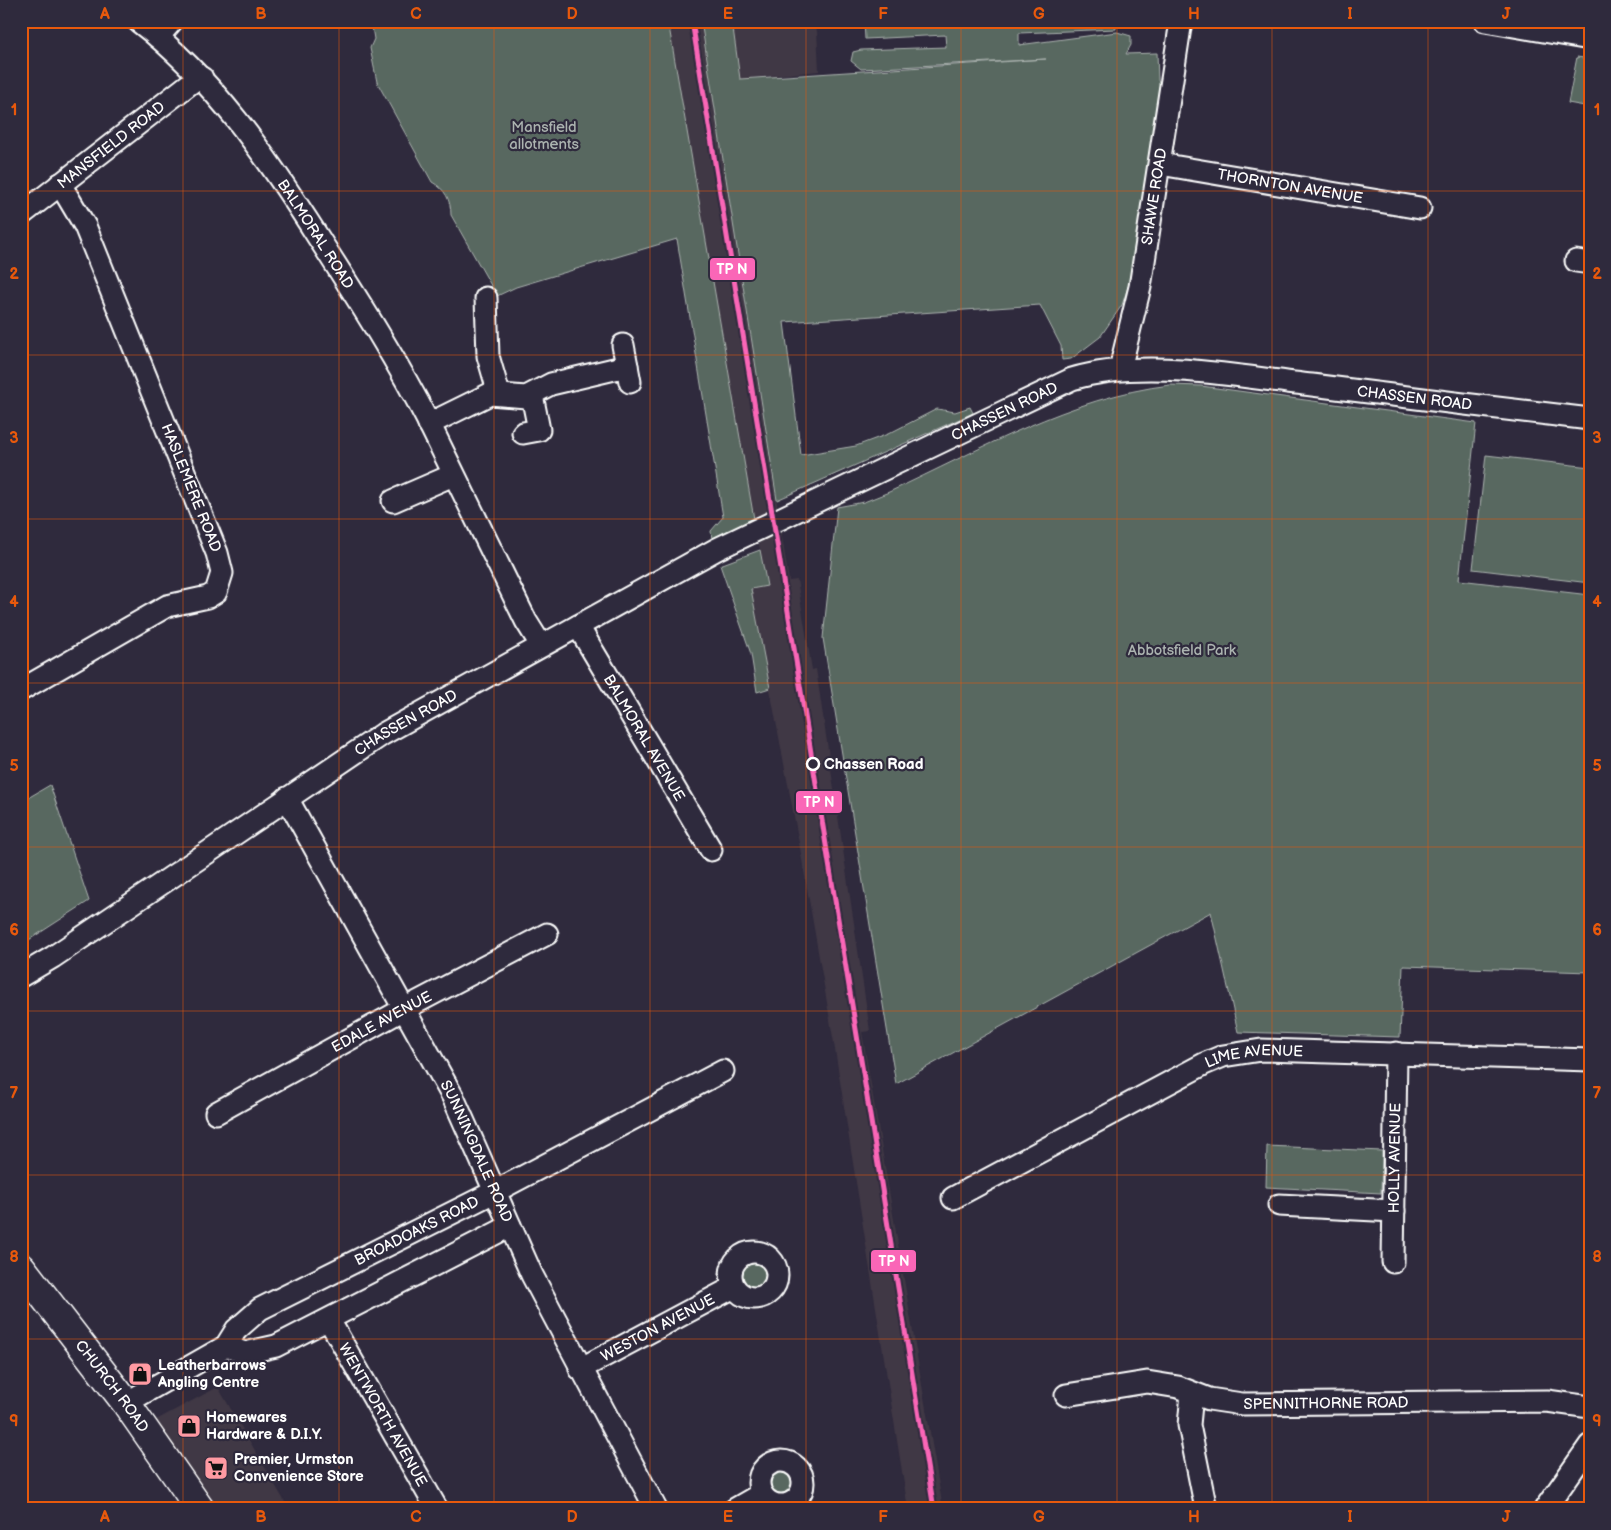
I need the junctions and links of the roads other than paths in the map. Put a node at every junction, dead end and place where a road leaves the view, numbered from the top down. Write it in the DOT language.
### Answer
graph roads {
  1 [pos="138,21"];
  2 [pos="1181,21"];
  3 [pos="1485,21"];
  4 [pos="165,29"];
  5 [pos="1590,39"];
  6 [pos="202,78"];
  7 [pos="1160,164"];
  8 [pos="60,184"];
  9 [pos="1420,208"];
  10 [pos="21,215"];
  11 [pos="486,298"];
  12 [pos="623,345"];
  13 [pos="1120,369"];
  14 [pos="499,394"];
  15 [pos="532,395"];
  16 [pos="1590,419"];
  17 [pos="429,424"];
  18 [pos="523,433"];
  19 [pos="453,475"];
  20 [pos="393,501"];
  21 [pos="578,626"];
  22 [pos="541,645"];
  23 [pos="21,690"];
  24 [pos="287,798"];
  25 [pos="711,850"];
  26 [pos="547,934"];
  27 [pos="21,976"];
  28 [pos="404,1009"];
  29 [pos="1396,1053"];
  30 [pos="1590,1060"];
  31 [pos="723,1071"];
  32 [pos="216,1113"];
  33 [pos="496,1191"];
  34 [pos="953,1198"];
  35 [pos="1279,1205"];
  36 [pos="1394,1211"];
  37 [pos="510,1226"];
  38 [pos="1393,1262"];
  39 [pos="21,1267"];
  40 [pos="734,1287"];
  41 [pos="329,1320"];
  42 [pos="226,1346"];
  43 [pos="580,1369"];
  44 [pos="1192,1394"];
  45 [pos="1066,1395"];
  46 [pos="126,1402"];
  47 [pos="1590,1407"];
  48 [pos="1590,1445"];
  49 [pos="761,1494"];
  50 [pos="200,1509"];
  51 [pos="437,1509"];
  52 [pos="656,1509"];
  53 [pos="735,1509"];
  54 [pos="1206,1509"];
  55 [pos="1545,1509"];
  1 -- 4 [label="street, BALMORAL ROAD"];
  2 -- 7 [label="street, SHAWE ROAD"];
  3 -- 5 [label="street"];
  4 -- 6 [label="street, BALMORAL ROAD"];
  6 -- 8 [label="street, MANSFIELD ROAD"];
  6 -- 17 [label="street, BALMORAL ROAD"];
  7 -- 9 [label="street, THORNTON AVENUE"];
  7 -- 13 [label="street, SHAWE ROAD"];
  8 -- 10 [label="street, MANSFIELD ROAD"];
  8 -- 23 [label="street, HASLEMERE ROAD"];
  11 -- 14 [label="street"];
  12 -- 15 [label="street"];
  13 -- 16 [label="street, CHASSEN ROAD"];
  13 -- 21 [label="street, CHASSEN ROAD"];
  14 -- 15 [label="street"];
  14 -- 17 [label="street"];
  15 -- 18 [label="street"];
  17 -- 19 [label="street, BALMORAL ROAD"];
  19 -- 20 [label="street"];
  19 -- 22 [label="street, BALMORAL ROAD"];
  21 -- 22 [label="street, CHASSEN ROAD"];
  21 -- 25 [label="street, BALMORAL AVENUE"];
  22 -- 24 [label="street, CHASSEN ROAD"];
  24 -- 27 [label="street, CHASSEN ROAD"];
  24 -- 28 [label="street, SUNNINGDALE ROAD"];
  26 -- 28 [label="street, EDALE AVENUE"];
  28 -- 32 [label="street, EDALE AVENUE"];
  28 -- 33 [label="street, SUNNINGDALE ROAD"];
  29 -- 30 [label="street, LIME AVENUE"];
  29 -- 34 [label="street, LIME AVENUE"];
  29 -- 36 [label="street, HOLLY AVENUE"];
  31 -- 33 [label="street, BROADOAKS ROAD"];
  33 -- 37 [label="street, SUNNINGDALE ROAD"];
  33 -- 42 [label="street, BROADOAKS ROAD"];
  35 -- 36 [label="street"];
  36 -- 38 [label="street, HOLLY AVENUE"];
  37 -- 41 [label="street"];
  37 -- 43 [label="street, SUNNINGDALE ROAD"];
  39 -- 46 [label="main road, CHURCH ROAD"];
  40 -- 43 [label="street, WESTON AVENUE"];
  41 -- 42 [label="street"];
  41 -- 51 [label="street, WENTWORTH AVENUE"];
  42 -- 46 [label="street, BROADOAKS ROAD"];
  43 -- 52 [label="street, SUNNINGDALE ROAD"];
  44 -- 45 [label="street, SPENNITHORNE ROAD"];
  44 -- 47 [label="street, SPENNITHORNE ROAD"];
  44 -- 54 [label="street"];
  46 -- 50 [label="main road, CHURCH ROAD"];
  48 -- 55 [label="street"];
  49 -- 53 [label="street"];
}
